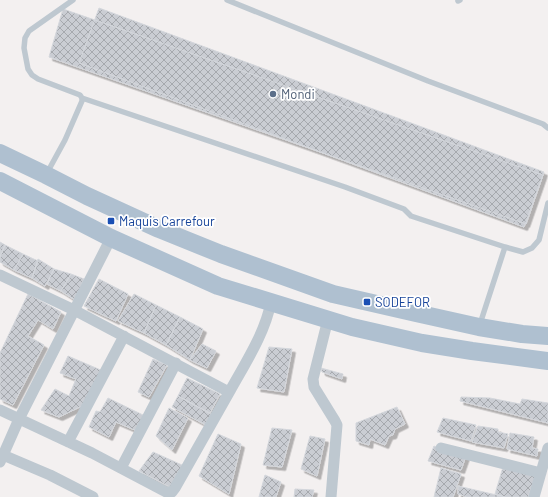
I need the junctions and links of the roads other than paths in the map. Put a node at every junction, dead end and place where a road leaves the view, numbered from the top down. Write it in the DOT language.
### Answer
graph roads {
  1 [pos="74,0"];
  2 [pos="227,0"];
  3 [pos="82,98"];
  4 [pos="548,128"];
  5 [pos="0,153"];
  6 [pos="46,175"];
  7 [pos="0,181"];
  8 [pos="548,203"];
  9 [pos="111,238"];
  10 [pos="504,247"];
  11 [pos="0,275"];
  12 [pos="271,302"];
  13 [pos="74,310"];
  14 [pos="328,319"];
  15 [pos="479,327"];
  16 [pos="124,336"];
  17 [pos="548,336"];
  18 [pos="548,361"];
  19 [pos="176,363"];
  20 [pos="229,392"];
  21 [pos="0,410"];
  22 [pos="19,418"];
  23 [pos="68,442"];
  24 [pos="441,448"];
  25 [pos="548,448"];
  26 [pos="2,459"];
  27 [pos="121,468"];
  28 [pos="541,473"];
  29 [pos="93,497"];
  30 [pos="331,497"];
  31 [pos="534,497"];
  1 -- 3 [label="lane"];
  2 -- 4 [label="lane"];
  3 -- 6 [label="lane"];
  3 -- 10 [label="lane"];
  5 -- 6 [label="main road"];
  6 -- 15 [label="main road"];
  7 -- 9 [label="main road"];
  8 -- 10 [label="lane"];
  9 -- 12 [label="main road"];
  9 -- 13 [label="street"];
  10 -- 15 [label="lane"];
  11 -- 13 [label="street"];
  12 -- 14 [label="main road"];
  12 -- 20 [label="street"];
  13 -- 16 [label="street"];
  13 -- 22 [label="street"];
  14 -- 18 [label="main road"];
  14 -- 30 [label="street"];
  15 -- 17 [label="main road"];
  16 -- 19 [label="street"];
  16 -- 23 [label="street"];
  19 -- 20 [label="street"];
  19 -- 27 [label="street"];
  20 -- 27 [label="street"];
  21 -- 22 [label="street"];
  22 -- 23 [label="street"];
  22 -- 26 [label="street"];
  23 -- 27 [label="street"];
  24 -- 28 [label="street"];
  25 -- 28 [label="street"];
  26 -- 29 [label="street"];
  28 -- 31 [label="street"];
}
